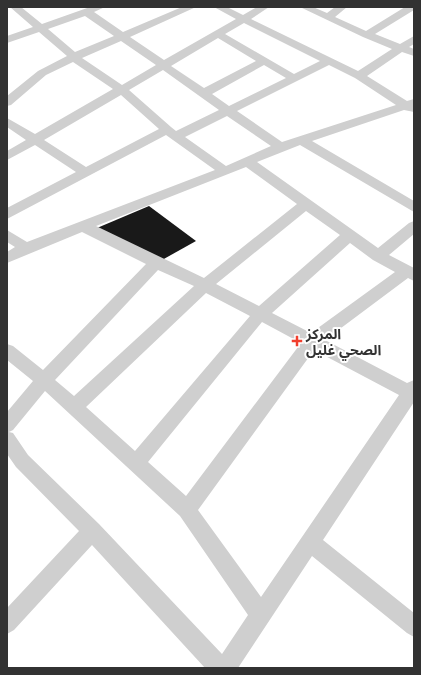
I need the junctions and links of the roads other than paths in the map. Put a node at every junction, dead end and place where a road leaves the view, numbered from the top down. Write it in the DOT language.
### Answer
graph roads {
  1 [pos="15,7"];
  2 [pos="100,7"];
  3 [pos="191,7"];
  4 [pos="264,7"];
  5 [pos="304,7"];
  6 [pos="342,7"];
  7 [pos="412,7"];
  8 [pos="223,8"];
  9 [pos="87,12"];
  10 [pos="328,17"];
  11 [pos="244,18"];
  12 [pos="39,29"];
  13 [pos="218,34"];
  14 [pos="367,35"];
  15 [pos="122,37"];
  16 [pos="414,39"];
  17 [pos="7,40"];
  18 [pos="401,48"];
  19 [pos="414,53"];
  20 [pos="74,57"];
  21 [pos="264,61"];
  22 [pos="329,61"];
  23 [pos="165,65"];
  24 [pos="359,76"];
  25 [pos="294,78"];
  26 [pos="122,90"];
  27 [pos="204,92"];
  28 [pos="7,102"];
  29 [pos="411,106"];
  30 [pos="228,110"];
  31 [pos="7,122"];
  32 [pos="172,133"];
  33 [pos="35,140"];
  34 [pos="302,140"];
  35 [pos="280,147"];
  36 [pos="7,156"];
  37 [pos="247,161"];
  38 [pos="225,171"];
  39 [pos="86,173"];
  40 [pos="306,204"];
  41 [pos="414,207"];
  42 [pos="7,214"];
  43 [pos="84,226"];
  44 [pos="414,226"];
  45 [pos="7,235"];
  46 [pos="349,236"];
  47 [pos="26,248"];
  48 [pos="378,256"];
  49 [pos="7,258"];
  50 [pos="156,263"];
  51 [pos="410,273"];
  52 [pos="205,285"];
  53 [pos="260,314"];
  54 [pos="312,341"];
  55 [pos="7,351"];
  56 [pos="44,380"];
  57 [pos="413,392"];
  58 [pos="74,407"];
  59 [pos="7,425"];
  60 [pos="7,439"];
  61 [pos="136,463"];
  62 [pos="187,510"];
  63 [pos="92,531"];
  64 [pos="310,542"];
  65 [pos="261,614"];
  66 [pos="7,623"];
  67 [pos="414,626"];
  68 [pos="220,668"];
  69 [pos="225,668"];
  1 -- 12 [label="street"];
  2 -- 9 [label="street"];
  3 -- 15 [label="street"];
  4 -- 11 [label="street"];
  5 -- 10 [label="street"];
  6 -- 10 [label="street"];
  7 -- 14 [label="street"];
  8 -- 11 [label="street"];
  9 -- 12 [label="street"];
  9 -- 15 [label="street"];
  10 -- 14 [label="street"];
  11 -- 13 [label="street"];
  11 -- 22 [label="street"];
  12 -- 17 [label="street"];
  12 -- 20 [label="street"];
  13 -- 21 [label="street"];
  13 -- 23 [label="street"];
  14 -- 18 [label="street"];
  15 -- 20 [label="street"];
  15 -- 23 [label="street"];
  16 -- 18 [label="street"];
  18 -- 19 [label="street"];
  18 -- 24 [label="street"];
  20 -- 26 [label="street"];
  20 -- 28 [label="street"];
  21 -- 25 [label="street"];
  21 -- 27 [label="street"];
  22 -- 24 [label="street"];
  22 -- 25 [label="street"];
  23 -- 26 [label="street"];
  23 -- 27 [label="street"];
  24 -- 29 [label="street"];
  25 -- 30 [label="street"];
  26 -- 32 [label="street"];
  26 -- 33 [label="street"];
  27 -- 30 [label="street"];
  29 -- 34 [label="street"];
  30 -- 32 [label="street"];
  30 -- 35 [label="street"];
  31 -- 33 [label="street"];
  32 -- 38 [label="street"];
  32 -- 39 [label="street"];
  33 -- 36 [label="street"];
  33 -- 39 [label="street"];
  34 -- 35 [label="street"];
  34 -- 41 [label="street"];
  35 -- 37 [label="street"];
  37 -- 38 [label="street"];
  37 -- 40 [label="street"];
  38 -- 43 [label="street"];
  39 -- 42 [label="street"];
  40 -- 46 [label="street"];
  40 -- 52 [label="street"];
  43 -- 47 [label="street"];
  43 -- 50 [label="street"];
  44 -- 48 [label="street"];
  45 -- 47 [label="street"];
  46 -- 48 [label="street"];
  46 -- 53 [label="street"];
  47 -- 49 [label="street"];
  48 -- 51 [label="street"];
  50 -- 52 [label="street"];
  50 -- 56 [label="street"];
  51 -- 54 [label="street"];
  52 -- 53 [label="street"];
  52 -- 58 [label="street"];
  53 -- 54 [label="street"];
  53 -- 61 [label="street"];
  54 -- 57 [label="street"];
  54 -- 62 [label="street"];
  55 -- 56 [label="street"];
  56 -- 58 [label="street"];
  56 -- 59 [label="street"];
  57 -- 64 [label="street"];
  58 -- 61 [label="street"];
  60 -- 63 [label="street"];
  61 -- 62 [label="street"];
  62 -- 65 [label="street"];
  63 -- 66 [label="street"];
  63 -- 68 [label="street"];
  64 -- 65 [label="street"];
  64 -- 67 [label="street"];
  65 -- 69 [label="street"];
}
